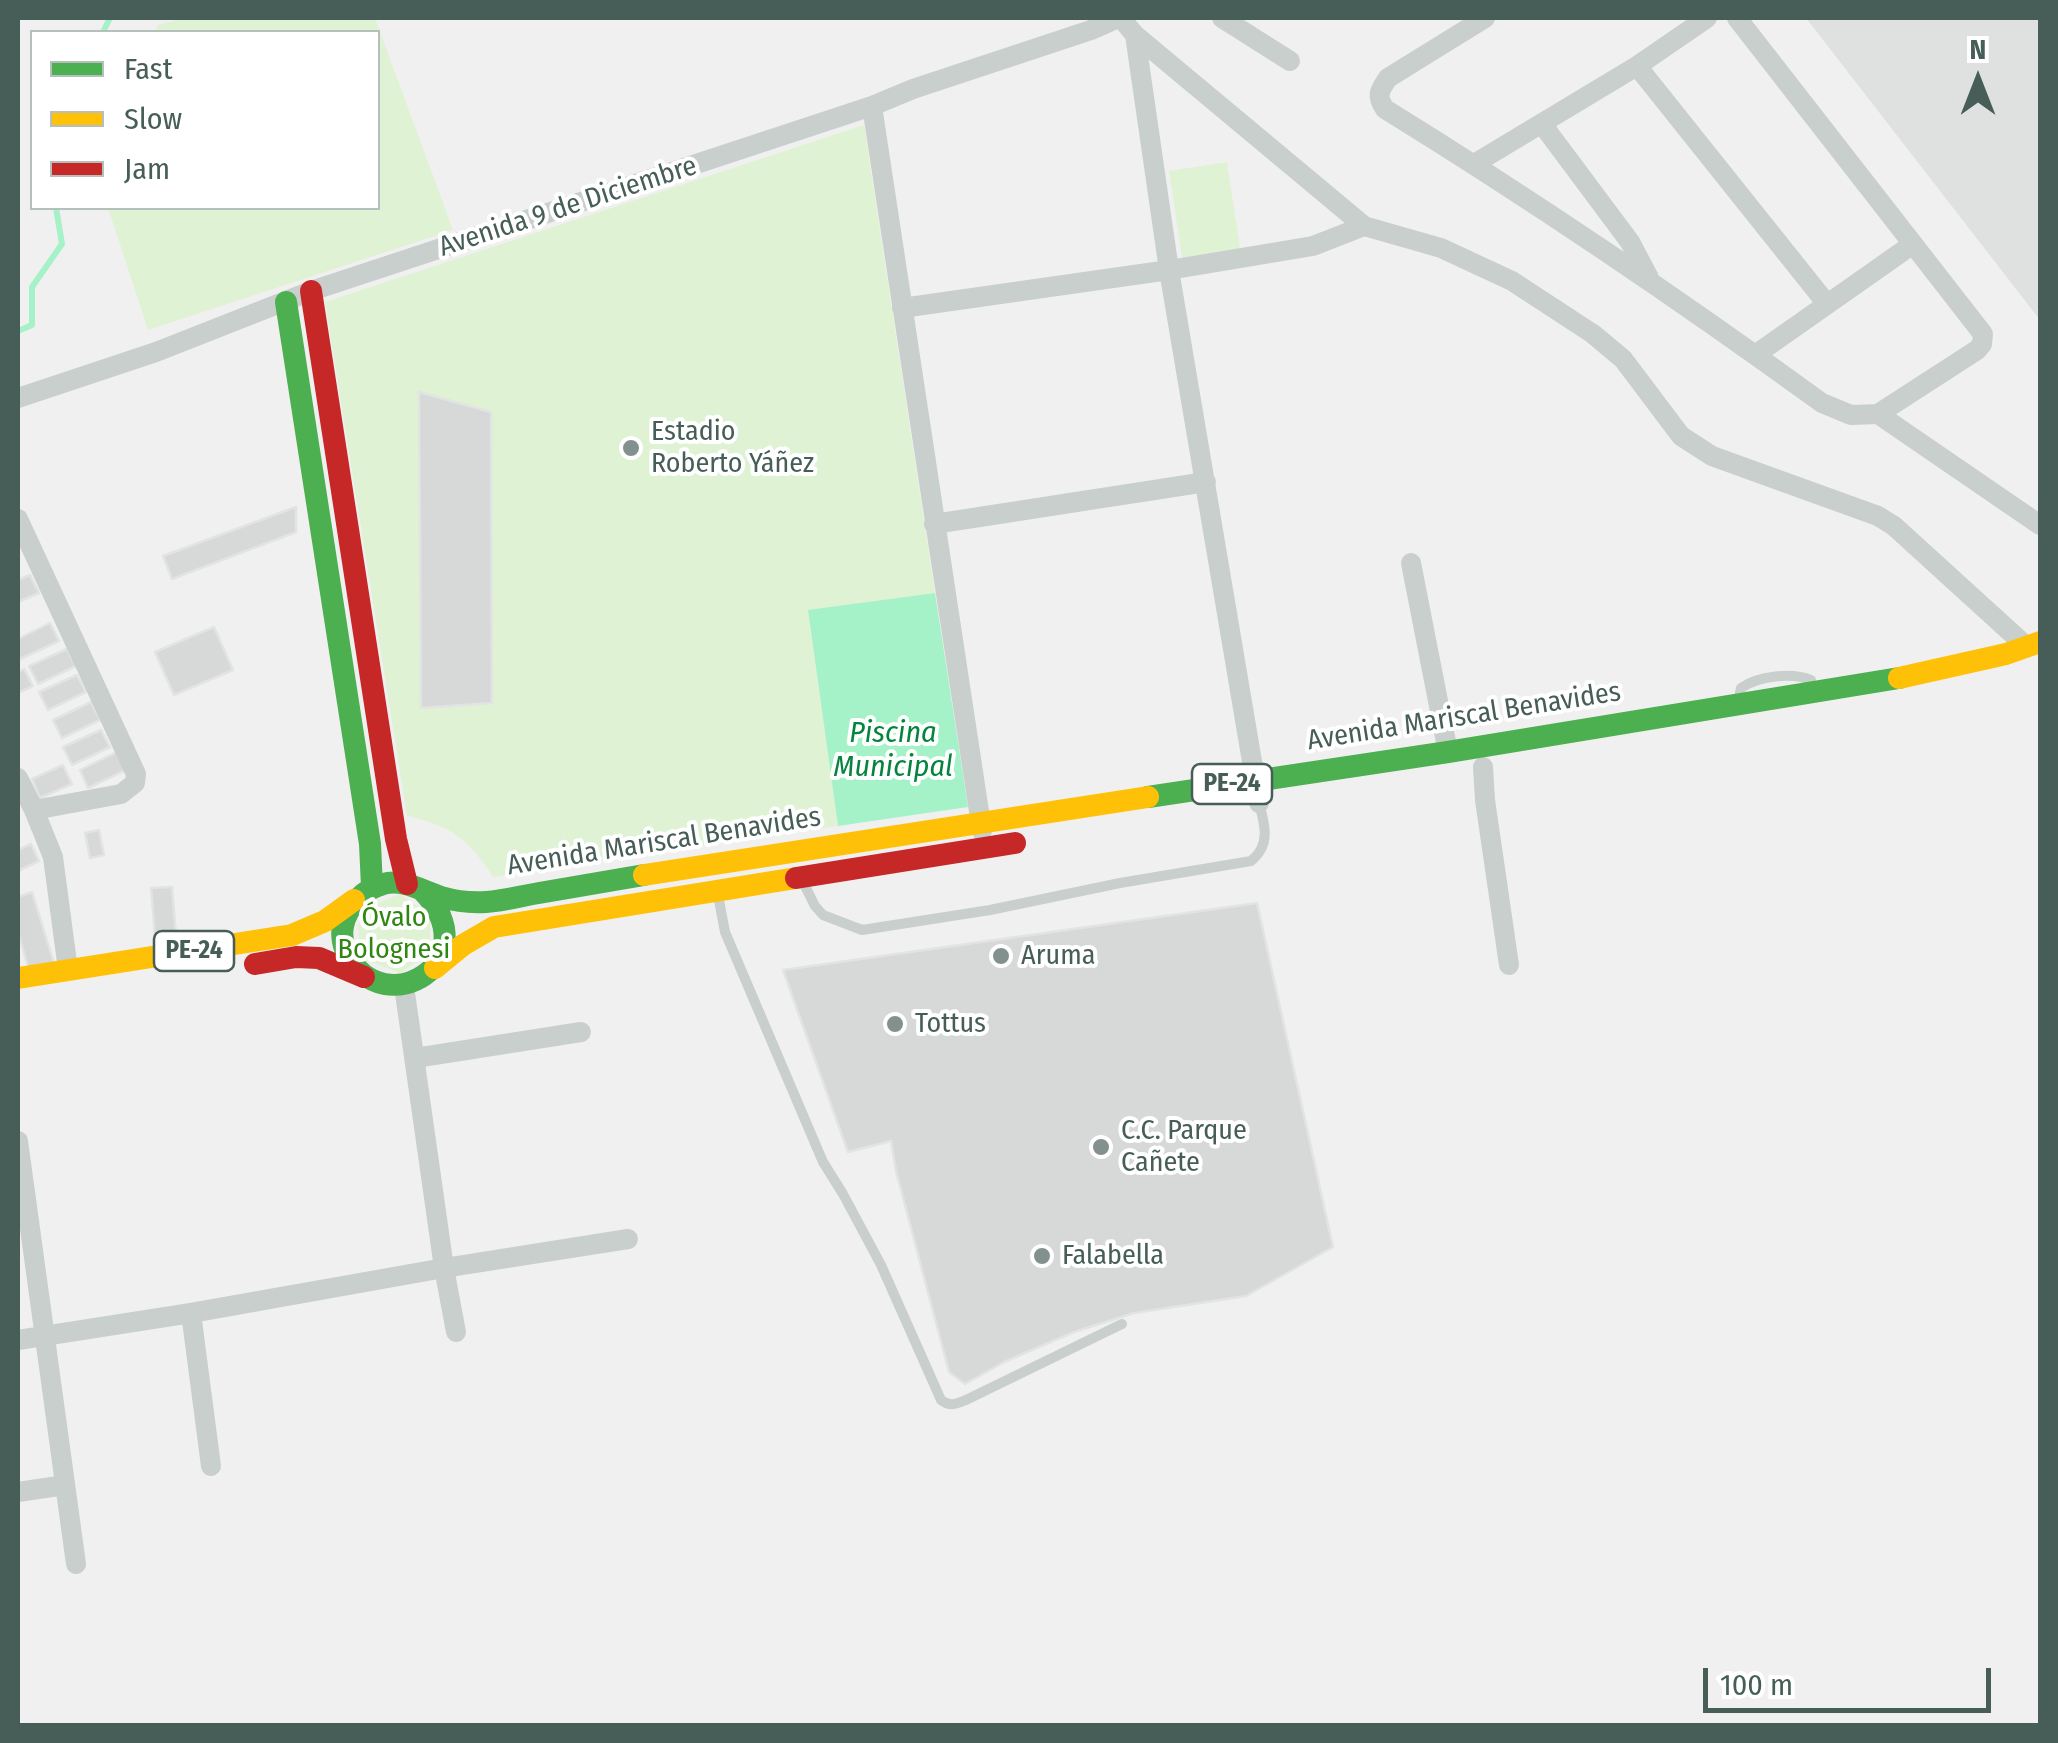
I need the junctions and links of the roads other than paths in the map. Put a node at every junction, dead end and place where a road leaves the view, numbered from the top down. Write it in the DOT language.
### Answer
graph roads {
  1 [pos="1120,18"];
  2 [pos="1222,18"];
  3 [pos="1262,18"];
  4 [pos="1485,18"];
  5 [pos="1707,18"];
  6 [pos="1737,18"];
  7 [pos="1244,29"];
  8 [pos="1135,35"];
  9 [pos="1290,60"];
  10 [pos="1637,66"];
  11 [pos="872,106"];
  12 [pos="1542,124"];
  13 [pos="1474,164"];
  14 [pos="1364,226"];
  15 [pos="1913,244"];
  16 [pos="1169,270"];
  17 [pos="1652,284"];
  18 [pos="311,292"];
  19 [pos="286,302"];
  20 [pos="1827,304"];
  21 [pos="902,308"];
  22 [pos="1755,355"];
  23 [pos="18,398"];
  24 [pos="1878,414"];
  25 [pos="1206,482"];
  26 [pos="18,519"];
  27 [pos="934,524"];
  28 [pos="2040,525"];
  29 [pos="1411,563"];
  30 [pos="2034,645"];
  31 [pos="1957,688"];
  32 [pos="1448,752"];
  33 [pos="1483,767"];
  34 [pos="18,778"];
  35 [pos="1312,795"];
  36 [pos="1258,798"];
  37 [pos="34,810"];
  38 [pos="980,824"];
  39 [pos="1044,838"];
  40 [pos="985,848"];
  41 [pos="716,862"];
  42 [pos="802,878"];
  43 [pos="414,887"];
  44 [pos="365,892"];
  45 [pos="718,892"];
  46 [pos="1509,965"];
  47 [pos="240,966"];
  48 [pos="434,968"];
  49 [pos="68,970"];
  50 [pos="365,977"];
  51 [pos="18,978"];
  52 [pos="404,986"];
  53 [pos="581,1032"];
  54 [pos="414,1058"];
  55 [pos="18,1140"];
  56 [pos="20,1181"];
  57 [pos="628,1240"];
  58 [pos="444,1268"];
  59 [pos="191,1313"];
  60 [pos="1122,1324"];
  61 [pos="456,1332"];
  62 [pos="44,1336"];
  63 [pos="18,1340"];
  64 [pos="211,1466"];
  65 [pos="64,1485"];
  66 [pos="18,1492"];
  67 [pos="76,1564"];
  1 -- 8 [label="street"];
  1 -- 11 [label="street, Avenida 9 de Diciembre"];
  2 -- 7 [label="street"];
  3 -- 7 [label="street"];
  4 -- 13 [label="street"];
  5 -- 10 [label="street"];
  6 -- 15 [label="street"];
  7 -- 9 [label="street"];
  8 -- 14 [label="street"];
  8 -- 16 [label="street"];
  10 -- 12 [label="street"];
  10 -- 20 [label="street"];
  11 -- 18 [label="street, Avenida 9 de Diciembre"];
  11 -- 21 [label="street"];
  12 -- 13 [label="street"];
  12 -- 17 [label="street"];
  13 -- 17 [label="street"];
  14 -- 16 [label="street"];
  14 -- 30 [label="street"];
  15 -- 20 [label="street"];
  15 -- 24 [label="street"];
  16 -- 21 [label="street"];
  16 -- 25 [label="street"];
  17 -- 22 [label="street"];
  18 -- 19 [label="street, Avenida 9 de Diciembre"];
  18 -- 43 [label="main road"];
  19 -- 23 [label="street, Avenida 9 de Diciembre"];
  19 -- 44 [label="main road"];
  20 -- 22 [label="street"];
  21 -- 27 [label="street"];
  22 -- 24 [label="street"];
  24 -- 28 [label="street"];
  25 -- 27 [label="street"];
  25 -- 36 [label="street"];
  26 -- 37 [label="street"];
  27 -- 38 [label="street"];
  29 -- 32 [label="street"];
  30 -- 32 [label="main road, Avenida Mariscal Benavides / PE-24"];
  31 -- 33 [label="main road, Avenida Mariscal Benavides / PE-24"];
  32 -- 36 [label="main road, Avenida Mariscal Benavides / PE-24"];
  33 -- 35 [label="main road, Avenida Mariscal Benavides / PE-24"];
  33 -- 46 [label="street"];
  34 -- 37 [label="street"];
  36 -- 38 [label="main road, Avenida Mariscal Benavides / PE-24"];
  36 -- 42 [label="lane"];
  37 -- 49 [label="street"];
  38 -- 40 [label="street"];
  38 -- 41 [label="main road, Avenida Mariscal Benavides / PE-24"];
  39 -- 40 [label="main road, Avenida Mariscal Benavides"];
  40 -- 42 [label="main road, Avenida Mariscal Benavides"];
  41 -- 43 [label="main road, Avenida Mariscal Benavides / PE-24"];
  41 -- 45 [label="lane"];
  42 -- 45 [label="main road, Avenida Mariscal Benavides"];
  43 -- 44 [label="main road"];
  43 -- 48 [label="main road"];
  44 -- 49 [label="main road, PE-24"];
  44 -- 50 [label="main road"];
  45 -- 48 [label="main road, Avenida Mariscal Benavides"];
  45 -- 60 [label="lane"];
  47 -- 50 [label="main road, PE-24"];
  48 -- 52 [label="main road"];
  49 -- 51 [label="main road, PE-24"];
  50 -- 52 [label="main road"];
  52 -- 54 [label="street"];
  53 -- 54 [label="street"];
  54 -- 58 [label="street"];
  55 -- 56 [label="street"];
  56 -- 62 [label="street"];
  57 -- 58 [label="street"];
  58 -- 59 [label="street"];
  58 -- 61 [label="street"];
  59 -- 62 [label="street"];
  59 -- 64 [label="street"];
  62 -- 63 [label="street"];
  62 -- 65 [label="street"];
  65 -- 66 [label="street"];
  65 -- 67 [label="street"];
}
